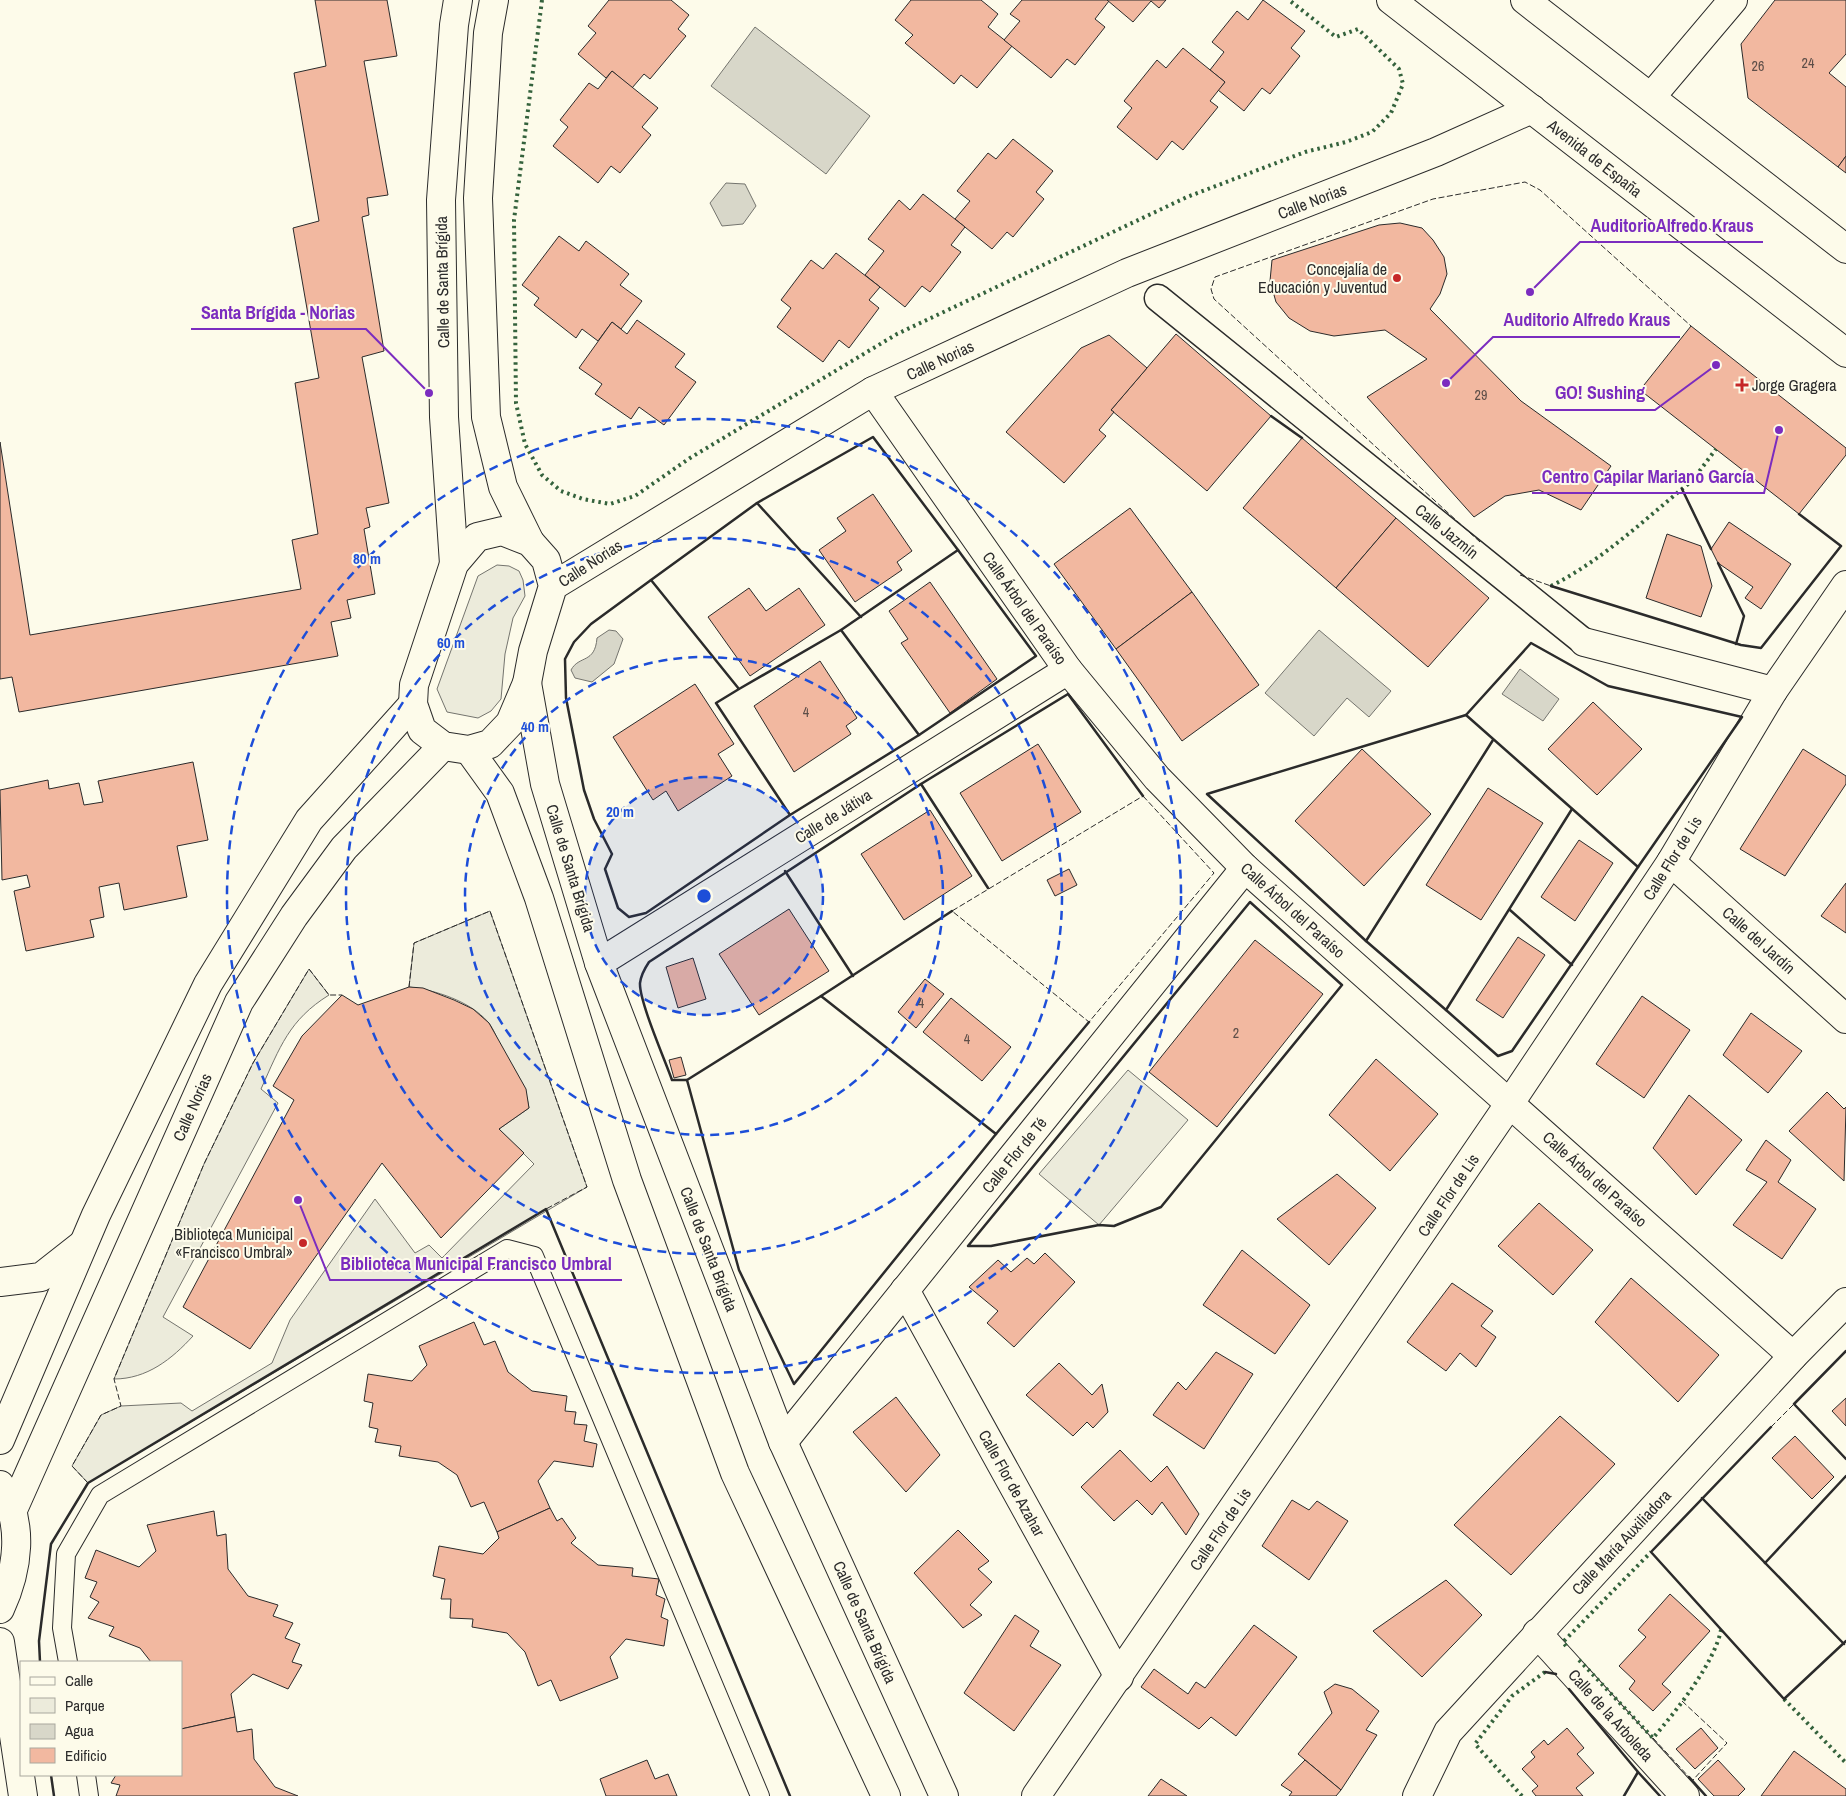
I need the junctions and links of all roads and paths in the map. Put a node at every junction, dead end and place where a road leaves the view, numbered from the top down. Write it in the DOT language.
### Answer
graph roads {
  1 [pos="458,0"];
  2 [pos="494,0"];
  3 [pos="1391,0"];
  4 [pos="1525,0"];
  5 [pos="1733,0"];
  6 [pos="1651,97"];
  7 [pos="1532,109"];
  8 [pos="1846,249"];
  9 [pos="1158,298"];
  10 [pos="1846,353"];
  11 [pos="873,391"];
  12 [pos="530,542"];
  13 [pos="454,564"];
  14 [pos="1846,585"];
  15 [pos="553,586"];
  16 [pos="1584,642"];
  17 [pos="1068,670"];
  18 [pos="527,683"];
  19 [pos="1773,691"];
  20 [pos="413,704"];
  21 [pos="456,748"];
  22 [pos="1671,862"];
  23 [pos="1245,868"];
  24 [pos="599,963"];
  25 [pos="1846,1019"];
  26 [pos="1510,1103"];
  27 [pos="84,1244"];
  28 [pos="0,1282"];
  29 [pos="906,1290"];
  30 [pos="1846,1302"];
  31 [pos="1793,1356"];
  32 [pos="0,1440"];
  33 [pos="783,1442"];
  34 [pos="0,1485"];
  35 [pos="12,1512"];
  36 [pos="0,1609"];
  37 [pos="1537,1633"];
  38 [pos="0,1642"];
  39 [pos="68,1661"];
  40 [pos="1119,1677"];
  41 [pos="20,1776"];
  42 [pos="20,1776"];
  43 [pos="86,1776"];
  44 [pos="23,1796"];
  45 [pos="89,1796"];
  46 [pos="760,1796"];
  47 [pos="886,1796"];
  48 [pos="944,1796"];
  49 [pos="1036,1796"];
  50 [pos="1417,1796"];
  51 [pos="1684,1796"];
  1 -- 13 [label="street, Calle de Santa Brígida"];
  2 -- 12 [label="street"];
  3 -- 7 [label="street, Avenida de España"];
  4 -- 6 [label="street"];
  5 -- 6 [label="street"];
  6 -- 8 [label="street"];
  7 -- 10 [label="street, Avenida de España"];
  7 -- 11 [label="street, Calle Norias"];
  9 -- 16 [label="street, Calle Jazmín"];
  11 -- 15 [label="street, Calle Norias"];
  11 -- 17 [label="street, Calle Árbol del Paraíso"];
  12 -- 13 [label="street"];
  12 -- 15 [label="street"];
  13 -- 20 [label="street"];
  14 -- 19 [label="street, Calle Flor de Lis"];
  15 -- 18 [label="street, Calle Norias"];
  16 -- 19 [label="street, Calle Jazmín"];
  17 -- 23 [label="street, Calle Árbol del Paraíso"];
  17 -- 24 [label="street, Calle de Játiva"];
  18 -- 21 [label="street, Calle Norias"];
  18 -- 24 [label="street, Calle de Santa Brígida"];
  19 -- 22 [label="street, Calle Flor de Lis"];
  20 -- 21 [label="street"];
  20 -- 27 [label="street"];
  21 -- 35 [label="street, Calle Norias"];
  21 -- 47 [label="street"];
  22 -- 25 [label="street, Calle del Jardín"];
  22 -- 26 [label="street, Calle Flor de Lis"];
  23 -- 26 [label="street, Calle Árbol del Paraíso"];
  23 -- 29 [label="street, Calle Flor de Té"];
  24 -- 33 [label="street, Calle de Santa Brígida"];
  26 -- 31 [label="street, Calle Árbol del Paraíso"];
  26 -- 40 [label="street, Calle Flor de Lis"];
  27 -- 28 [label="street"];
  27 -- 32 [label="street"];
  29 -- 33 [label="street, Calle Flor de Té"];
  29 -- 40 [label="street, Calle Flor de Azahar"];
  30 -- 31 [label="street, Calle María Auxiliadora"];
  31 -- 37 [label="street, Calle María Auxiliadora"];
  33 -- 48 [label="street, Calle de Santa Brígida"];
  34 -- 35 [label="street"];
  35 -- 36 [label="street"];
  37 -- 50 [label="street, Calle María Auxiliadora"];
  37 -- 51 [label="street, Calle de la Arboleda"];
  38 -- 42 [label="street"];
  39 -- 46 [label="lane"];
  40 -- 49 [label="street, Calle Flor de Lis"];
  41 -- 44 [label="street"];
  43 -- 45 [label="lane"];
}
